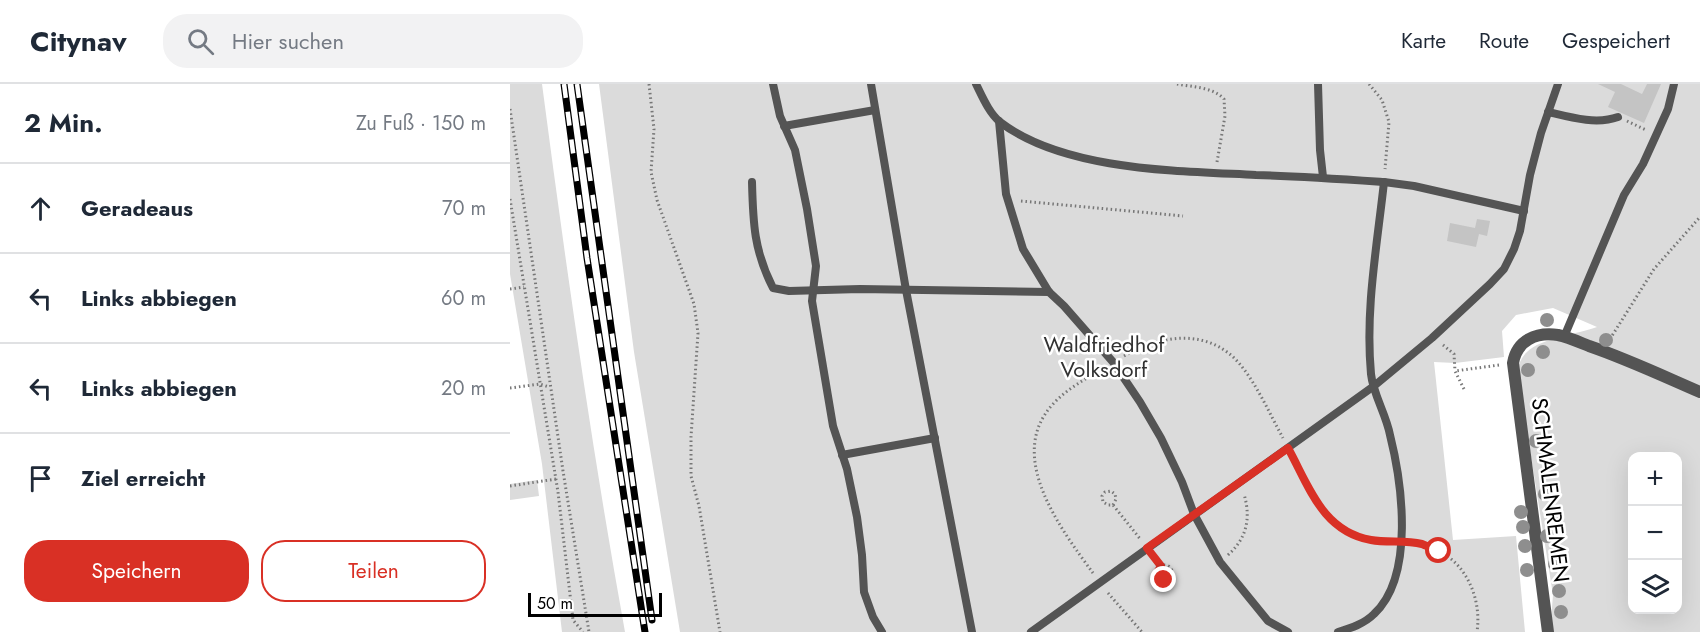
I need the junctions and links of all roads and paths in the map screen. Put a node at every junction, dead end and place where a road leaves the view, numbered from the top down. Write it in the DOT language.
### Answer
graph roads {
  1 [pos="649,84"];
  2 [pos="773,84"];
  3 [pos="870,84"];
  4 [pos="976,84"];
  5 [pos="1177,84"];
  6 [pos="1318,84"];
  7 [pos="1369,84"];
  8 [pos="1558,84"];
  9 [pos="1674,84"];
  10 [pos="510,109"];
  11 [pos="875,110"];
  12 [pos="1548,112"];
  13 [pos="1618,117"];
  14 [pos="999,121"];
  15 [pos="1651,121"];
  16 [pos="784,126"];
  17 [pos="1215,173"];
  18 [pos="1323,177"];
  19 [pos="752,182"];
  20 [pos="1384,182"];
  21 [pos="510,199"];
  22 [pos="1008,200"];
  23 [pos="1524,211"];
  24 [pos="1183,216"];
  25 [pos="1700,217"];
  26 [pos="524,287"];
  27 [pos="510,289"];
  28 [pos="906,290"];
  29 [pos="813,291"];
  30 [pos="1049,292"];
  31 [pos="1564,337"];
  32 [pos="1432,338"];
  33 [pos="1606,352"];
  34 [pos="1514,359"];
  35 [pos="1113,362"];
  36 [pos="1455,371"];
  37 [pos="540,384"];
  38 [pos="1374,386"];
  39 [pos="510,388"];
  40 [pos="550,388"];
  41 [pos="1464,389"];
  42 [pos="1700,392"];
  43 [pos="935,438"];
  44 [pos="1288,448"];
  45 [pos="842,455"];
  46 [pos="556,479"];
  47 [pos="1239,483"];
  48 [pos="510,486"];
  49 [pos="1113,504"];
  50 [pos="1194,514"];
  51 [pos="1402,543"];
  52 [pos="1147,548"];
  53 [pos="1220,562"];
  54 [pos="1161,566"];
  55 [pos="1099,582"];
  56 [pos="583,632"];
  57 [pos="589,632"];
  58 [pos="720,632"];
  59 [pos="882,632"];
  60 [pos="972,632"];
  61 [pos="1031,632"];
  62 [pos="1142,632"];
  63 [pos="1288,632"];
  64 [pos="1338,632"];
  65 [pos="1477,632"];
  66 [pos="1548,632"];
  1 -- 58 [label="path"];
  2 -- 16 [label="lane"];
  3 -- 11 [label="lane"];
  4 -- 14 [label="lane"];
  5 -- 17 [label="path"];
  6 -- 18 [label="lane"];
  7 -- 20 [label="path"];
  8 -- 12 [label="lane"];
  9 -- 31 [label="lane"];
  10 -- 40 [label="path"];
  11 -- 16 [label="lane"];
  11 -- 28 [label="lane"];
  12 -- 13 [label="lane"];
  12 -- 23 [label="lane"];
  13 -- 15 [label="path"];
  14 -- 17 [label="lane"];
  14 -- 22 [label="lane"];
  16 -- 29 [label="lane"];
  17 -- 18 [label="lane"];
  18 -- 20 [label="lane"];
  19 -- 29 [label="lane"];
  20 -- 23 [label="lane"];
  20 -- 38 [label="lane"];
  21 -- 26 [label="path"];
  22 -- 24 [label="path"];
  22 -- 30 [label="lane"];
  23 -- 32 [label="lane"];
  25 -- 33 [label="path"];
  26 -- 27 [label="path"];
  26 -- 37 [label="path"];
  28 -- 29 [label="lane"];
  28 -- 30 [label="lane"];
  28 -- 43 [label="lane"];
  29 -- 45 [label="lane"];
  30 -- 35 [label="lane"];
  31 -- 33 [label="street"];
  31 -- 34 [label="street"];
  32 -- 36 [label="path"];
  32 -- 38 [label="lane"];
  33 -- 42 [label="street"];
  34 -- 36 [label="path"];
  34 -- 66 [label="street, SCHMALENREMEN"];
  35 -- 44 [label="path"];
  35 -- 50 [label="lane"];
  35 -- 55 [label="path"];
  36 -- 41 [label="path"];
  37 -- 39 [label="path"];
  37 -- 40 [label="path"];
  37 -- 46 [label="path"];
  38 -- 44 [label="lane"];
  38 -- 51 [label="lane"];
  40 -- 57 [label="path"];
  43 -- 45 [label="lane"];
  43 -- 60 [label="lane"];
  44 -- 47 [label="lane"];
  44 -- 51 [label="path"];
  45 -- 59 [label="lane"];
  46 -- 48 [label="path"];
  46 -- 56 [label="path"];
  47 -- 50 [label="lane"];
  47 -- 53 [label="path"];
  49 -- 49 [label="path"];
  49 -- 52 [label="path"];
  50 -- 52 [label="lane"];
  50 -- 53 [label="lane"];
  51 -- 64 [label="lane"];
  51 -- 65 [label="path"];
  52 -- 54 [label="path"];
  52 -- 55 [label="lane"];
  53 -- 63 [label="lane"];
  54 -- 54 [label="path"];
  55 -- 61 [label="lane"];
  55 -- 62 [label="path"];
}
